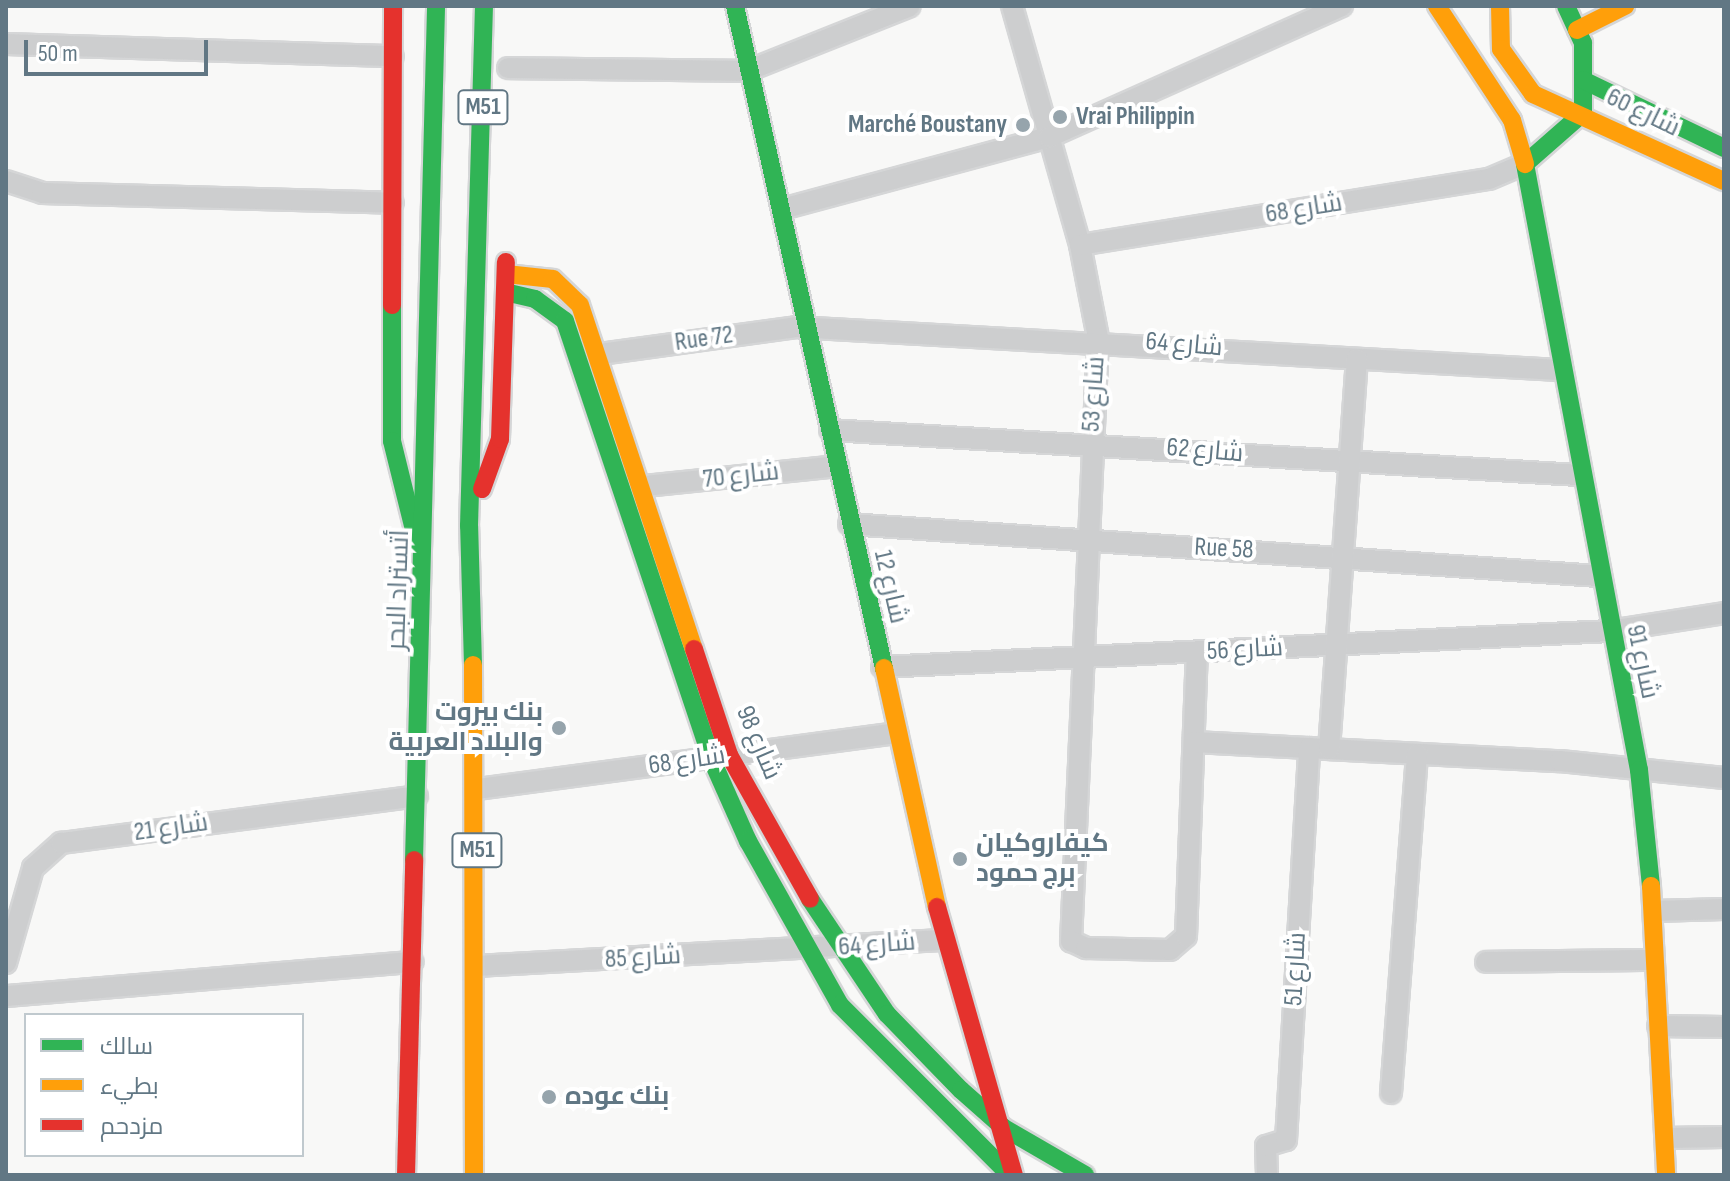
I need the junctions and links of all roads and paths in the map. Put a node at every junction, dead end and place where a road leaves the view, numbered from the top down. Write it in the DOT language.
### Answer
graph roads {
  1 [pos="393,6"];
  2 [pos="436,6"];
  3 [pos="484,6"];
  4 [pos="735,6"];
  5 [pos="910,6"];
  6 [pos="1012,6"];
  7 [pos="1342,6"];
  8 [pos="1437,6"];
  9 [pos="1500,6"];
  10 [pos="1566,6"];
  11 [pos="1625,6"];
  12 [pos="1577,30"];
  13 [pos="6,44"];
  14 [pos="393,56"];
  15 [pos="508,68"];
  16 [pos="747,71"];
  17 [pos="1583,80"];
  18 [pos="1583,113"];
  19 [pos="1049,137"];
  20 [pos="1724,148"];
  21 [pos="1525,164"];
  22 [pos="6,181"];
  23 [pos="1724,181"];
  24 [pos="393,203"];
  25 [pos="782,209"];
  26 [pos="506,242"];
  27 [pos="1080,245"];
  28 [pos="505,283"];
  29 [pos="809,328"];
  30 [pos="1098,338"];
  31 [pos="600,354"];
  32 [pos="1357,359"];
  33 [pos="1559,370"];
  34 [pos="616,400"];
  35 [pos="595,406"];
  36 [pos="830,430"];
  37 [pos="1091,441"];
  38 [pos="1350,463"];
  39 [pos="838,466"];
  40 [pos="1579,475"];
  41 [pos="645,486"];
  42 [pos="849,524"];
  43 [pos="469,526"];
  44 [pos="1085,541"];
  45 [pos="1343,556"];
  46 [pos="426,576"];
  47 [pos="1598,576"];
  48 [pos="1724,613"];
  49 [pos="1609,631"];
  50 [pos="1337,645"];
  51 [pos="1197,652"];
  52 [pos="1079,658"];
  53 [pos="882,667"];
  54 [pos="897,733"];
  55 [pos="1194,742"];
  56 [pos="1319,749"];
  57 [pos="1417,754"];
  58 [pos="720,757"];
  59 [pos="1639,770"];
  60 [pos="1724,778"];
  61 [pos="477,789"];
  62 [pos="417,796"];
  63 [pos="1724,909"];
  64 [pos="1654,911"];
  65 [pos="945,940"];
  66 [pos="836,947"];
  67 [pos="809,950"];
  68 [pos="1654,960"];
  69 [pos="413,962"];
  70 [pos="1486,962"];
  71 [pos="6,963"];
  72 [pos="477,966"];
  73 [pos="6,996"];
  74 [pos="1658,1026"];
  75 [pos="1724,1027"];
  76 [pos="1391,1093"];
  77 [pos="1004,1128"];
  78 [pos="1724,1137"];
  79 [pos="1665,1138"];
  80 [pos="406,1175"];
  81 [pos="474,1175"];
  82 [pos="1012,1175"];
  83 [pos="1085,1175"];
  84 [pos="1267,1175"];
  85 [pos="1666,1175"];
  1 -- 14 [label="main road"];
  2 -- 46 [label="main road, أتستراد البحر / M51"];
  3 -- 43 [label="main road, M51"];
  4 -- 16 [label="main road, شارع 12"];
  5 -- 16 [label="street"];
  6 -- 19 [label="street, شارع 53"];
  7 -- 19 [label="street"];
  8 -- 21 [label="main road, شارع 91"];
  9 -- 18 [label="main road, شارع 60"];
  10 -- 12 [label="main road"];
  11 -- 12 [label="main road"];
  12 -- 17 [label="main road"];
  13 -- 14 [label="street"];
  14 -- 24 [label="main road"];
  15 -- 16 [label="street"];
  16 -- 25 [label="main road, شارع 12"];
  17 -- 18 [label="main road"];
  17 -- 20 [label="main road, شارع 60"];
  18 -- 21 [label="main road"];
  18 -- 23 [label="main road, شارع 60"];
  19 -- 25 [label="street"];
  19 -- 27 [label="street, شارع 53"];
  21 -- 27 [label="street, شارع 68"];
  21 -- 33 [label="main road, شارع 91"];
  22 -- 24 [label="street"];
  24 -- 46 [label="main road"];
  25 -- 29 [label="main road, شارع 12"];
  26 -- 28 [label="main road"];
  27 -- 30 [label="street, شارع 53"];
  28 -- 31 [label="main road, شارع 98"];
  28 -- 35 [label="main road, شارع 98"];
  28 -- 43 [label="main road"];
  29 -- 30 [label="street, شارع 64"];
  29 -- 31 [label="street, Rue 72"];
  29 -- 36 [label="main road, شارع 12"];
  30 -- 32 [label="street, شارع 64"];
  30 -- 37 [label="street, شارع 53"];
  31 -- 34 [label="main road, شارع 98"];
  32 -- 33 [label="street, شارع 64"];
  32 -- 38 [label="street"];
  33 -- 40 [label="main road, شارع 91"];
  34 -- 35 [label="main road"];
  34 -- 41 [label="main road, شارع 98"];
  35 -- 58 [label="main road, شارع 98"];
  36 -- 37 [label="street, شارع 62"];
  36 -- 39 [label="main road, شارع 12"];
  37 -- 38 [label="street, شارع 62"];
  37 -- 44 [label="street, شارع 53"];
  38 -- 40 [label="street, شارع 62"];
  38 -- 45 [label="street"];
  39 -- 41 [label="street, شارع 70"];
  39 -- 42 [label="main road, شارع 12"];
  40 -- 47 [label="main road, شارع 91"];
  41 -- 58 [label="main road, شارع 98"];
  42 -- 44 [label="street, Rue 58"];
  42 -- 53 [label="main road, شارع 12"];
  43 -- 61 [label="main road, M51"];
  44 -- 45 [label="street, Rue 58"];
  44 -- 52 [label="street, شارع 53"];
  45 -- 47 [label="street, Rue 58"];
  45 -- 50 [label="street"];
  46 -- 62 [label="main road, أتستراد البحر / M51"];
  47 -- 49 [label="main road, شارع 91"];
  48 -- 49 [label="street, شارع 56"];
  49 -- 50 [label="street, شارع 56"];
  49 -- 59 [label="main road, شارع 91"];
  50 -- 51 [label="street, شارع 56"];
  50 -- 56 [label="street"];
  51 -- 52 [label="street, شارع 56"];
  51 -- 55 [label="street"];
  52 -- 53 [label="street, شارع 56"];
  52 -- 55 [label="street, شارع 53"];
  53 -- 54 [label="main road, شارع 12"];
  54 -- 58 [label="street, شارع 68"];
  54 -- 65 [label="main road, شارع 12"];
  55 -- 56 [label="street"];
  56 -- 57 [label="street"];
  56 -- 84 [label="street, شارع 51"];
  57 -- 59 [label="street"];
  57 -- 76 [label="street"];
  58 -- 61 [label="street, شارع 68"];
  58 -- 66 [label="main road, شارع 98"];
  58 -- 67 [label="main road, شارع 98"];
  59 -- 60 [label="street"];
  59 -- 64 [label="main road, شارع 91"];
  61 -- 72 [label="main road, M51"];
  62 -- 69 [label="main road, أتستراد البحر / M51"];
  62 -- 71 [label="street, شارع 21"];
  63 -- 64 [label="street"];
  64 -- 68 [label="main road, شارع 91"];
  65 -- 66 [label="street, شارع 64"];
  65 -- 77 [label="main road, شارع 12"];
  66 -- 67 [label="street, شارع 64"];
  66 -- 77 [label="main road, شارع 98"];
  67 -- 72 [label="street, شارع 85"];
  67 -- 82 [label="main road, شارع 98"];
  68 -- 70 [label="street"];
  68 -- 74 [label="main road, شارع 91"];
  69 -- 73 [label="street"];
  69 -- 80 [label="main road, أتستراد البحر / M51"];
  72 -- 81 [label="main road, M51"];
  74 -- 75 [label="street"];
  74 -- 79 [label="main road, شارع 91"];
  77 -- 82 [label="main road, شارع 12"];
  77 -- 83 [label="main road, شارع 98"];
  78 -- 79 [label="street"];
  79 -- 85 [label="main road, شارع 91"];
}
